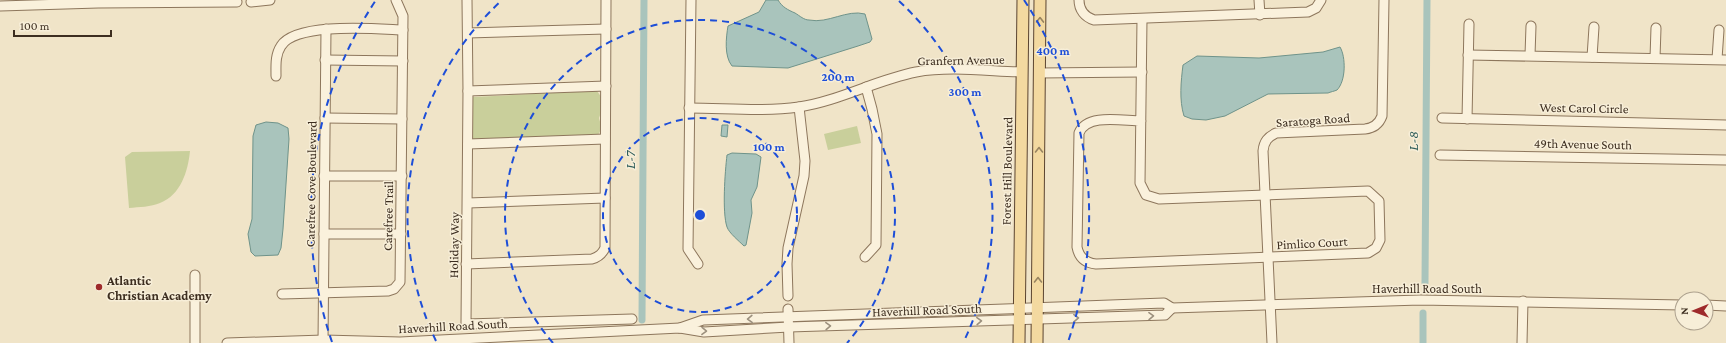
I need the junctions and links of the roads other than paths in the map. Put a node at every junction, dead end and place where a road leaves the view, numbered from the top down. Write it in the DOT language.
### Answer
graph roads {
  1 [pos="270,0"];
  2 [pos="396,0"];
  3 [pos="467,0"];
  4 [pos="606,0"];
  5 [pos="691,0"];
  6 [pos="1024,0"];
  7 [pos="1040,0"];
  8 [pos="1079,0"];
  9 [pos="1259,0"];
  10 [pos="1321,0"];
  11 [pos="1384,0"];
  12 [pos="98,1"];
  13 [pos="237,2"];
  14 [pos="251,2"];
  15 [pos="0,6"];
  16 [pos="1260,15"];
  17 [pos="1142,19"];
  18 [pos="1469,24"];
  19 [pos="1531,26"];
  20 [pos="1594,27"];
  21 [pos="1656,28"];
  22 [pos="326,29"];
  23 [pos="606,29"];
  24 [pos="403,30"];
  25 [pos="1718,30"];
  26 [pos="468,33"];
  27 [pos="1023,36"];
  28 [pos="1468,55"];
  29 [pos="1530,55"];
  30 [pos="1592,57"];
  31 [pos="1655,58"];
  32 [pos="326,60"];
  33 [pos="1721,60"];
  34 [pos="403,61"];
  35 [pos="1022,72"];
  36 [pos="1142,72"];
  37 [pos="1039,73"];
  38 [pos="276,76"];
  39 [pos="606,86"];
  40 [pos="866,87"];
  41 [pos="468,91"];
  42 [pos="799,107"];
  43 [pos="689,108"];
  44 [pos="1039,110"];
  45 [pos="325,118"];
  46 [pos="1442,118"];
  47 [pos="1467,118"];
  48 [pos="402,119"];
  49 [pos="1141,121"];
  50 [pos="1726,124"];
  51 [pos="605,139"];
  52 [pos="468,144"];
  53 [pos="1440,155"];
  54 [pos="1726,160"];
  55 [pos="324,176"];
  56 [pos="402,176"];
  57 [pos="1265,196"];
  58 [pos="605,198"];
  59 [pos="468,203"];
  60 [pos="324,234"];
  61 [pos="401,234"];
  62 [pos="865,257"];
  63 [pos="1269,258"];
  64 [pos="466,264"];
  65 [pos="698,264"];
  66 [pos="195,276"];
  67 [pos="322,293"];
  68 [pos="282,294"];
  69 [pos="788,296"];
  70 [pos="1523,301"];
  71 [pos="1271,305"];
  72 [pos="1674,305"];
  73 [pos="1714,306"];
  74 [pos="1726,306"];
  75 [pos="1038,307"];
  76 [pos="1019,308"];
  77 [pos="1172,308"];
  78 [pos="632,318"];
  79 [pos="789,318"];
  80 [pos="1037,319"];
  81 [pos="1019,320"];
  82 [pos="324,342"];
  83 [pos="194,343"];
  84 [pos="227,343"];
  85 [pos="789,343"];
  86 [pos="1019,343"];
  87 [pos="1037,343"];
  88 [pos="1272,343"];
  89 [pos="1522,343"];
  1 -- 14 [label="street"];
  2 -- 24 [label="street, Carefree Trail"];
  3 -- 26 [label="street, Holiday Way"];
  4 -- 23 [label="street"];
  5 -- 43 [label="street"];
  6 -- 27 [label="main road, Forest Hill Boulevard"];
  37 -- 7 [label="main road, one-way"];
  8 -- 17 [label="street"];
  9 -- 16 [label="street"];
  10 -- 16 [label="street"];
  11 -- 57 [label="street, Saratoga Road"];
  12 -- 13 [label="street"];
  12 -- 15 [label="street"];
  16 -- 17 [label="street"];
  17 -- 36 [label="street, Pimlico Court"];
  18 -- 28 [label="street"];
  19 -- 29 [label="street"];
  20 -- 30 [label="street"];
  21 -- 31 [label="street"];
  22 -- 24 [label="street"];
  22 -- 32 [label="street, Carefree Cove Boulevard"];
  22 -- 38 [label="street"];
  23 -- 26 [label="street"];
  23 -- 39 [label="street"];
  24 -- 34 [label="street, Carefree Trail"];
  25 -- 33 [label="street"];
  26 -- 41 [label="street, Holiday Way"];
  27 -- 35 [label="main road, Forest Hill Boulevard"];
  27 -- 37 [label="main road"];
  28 -- 29 [label="street"];
  28 -- 47 [label="street"];
  29 -- 30 [label="street"];
  30 -- 31 [label="street"];
  31 -- 33 [label="street"];
  32 -- 34 [label="street"];
  32 -- 45 [label="street, Carefree Cove Boulevard"];
  34 -- 48 [label="street, Carefree Trail"];
  35 -- 40 [label="street, Granfern Avenue"];
  35 -- 44 [label="main road"];
  35 -- 76 [label="main road, Forest Hill Boulevard"];
  36 -- 37 [label="street"];
  36 -- 49 [label="street, Pimlico Court"];
  37 -- 44 [label="main road"];
  39 -- 41 [label="street"];
  39 -- 51 [label="street"];
  40 -- 42 [label="street, Granfern Avenue"];
  40 -- 62 [label="street"];
  41 -- 52 [label="street, Holiday Way"];
  42 -- 43 [label="street, Granfern Avenue"];
  42 -- 69 [label="street"];
  43 -- 65 [label="street"];
  75 -- 44 [label="main road, one-way"];
  45 -- 48 [label="street"];
  45 -- 55 [label="street, Carefree Cove Boulevard"];
  46 -- 47 [label="street, West Carol Circle"];
  47 -- 50 [label="street, West Carol Circle"];
  48 -- 56 [label="street, Carefree Trail"];
  49 -- 57 [label="street, Pimlico Court"];
  49 -- 63 [label="street, Pimlico Court"];
  51 -- 52 [label="street"];
  51 -- 58 [label="street"];
  52 -- 59 [label="street, Holiday Way"];
  53 -- 54 [label="street, 49th Avenue South"];
  55 -- 56 [label="street"];
  55 -- 60 [label="street, Carefree Cove Boulevard"];
  56 -- 61 [label="street, Carefree Trail"];
  57 -- 63 [label="street, Saratoga Road"];
  57 -- 63 [label="street, Pimlico Court"];
  58 -- 59 [label="street"];
  58 -- 64 [label="street"];
  59 -- 64 [label="street, Holiday Way"];
  60 -- 61 [label="street"];
  60 -- 67 [label="street, Carefree Cove Boulevard"];
  61 -- 67 [label="street, Carefree Trail"];
  63 -- 71 [label="street, Saratoga Road"];
  64 -- 78 [label="street, Holiday Way"];
  66 -- 83 [label="street"];
  67 -- 68 [label="street, Carefree Trail"];
  67 -- 82 [label="street, Carefree Cove Boulevard"];
  70 -- 71 [label="street, Haverhill Road South"];
  70 -- 72 [label="street, Haverhill Road South"];
  70 -- 89 [label="street"];
  71 -- 77 [label="street, Haverhill Road South"];
  71 -- 88 [label="street, Saratoga Road"];
  73 -- 74 [label="street"];
  75 -- 76 [label="street, Haverhill Road South"];
  75 -- 77 [label="street, Haverhill Road South"];
  75 -- 80 [label="main road"];
  76 -- 79 [label="street, Haverhill Road South"];
  76 -- 81 [label="main road, Forest Hill Boulevard"];
  80 -- 77 [label="street, Haverhill Road South, one-way"];
  79 -- 81 [label="street, Haverhill Road South, one-way"];
  79 -- 82 [label="street, Haverhill Road South"];
  79 -- 85 [label="street"];
  80 -- 81 [label="street, Haverhill Road South"];
  80 -- 87 [label="main road"];
  81 -- 86 [label="main road, Forest Hill Boulevard"];
  82 -- 84 [label="street, Haverhill Road South"];
}
